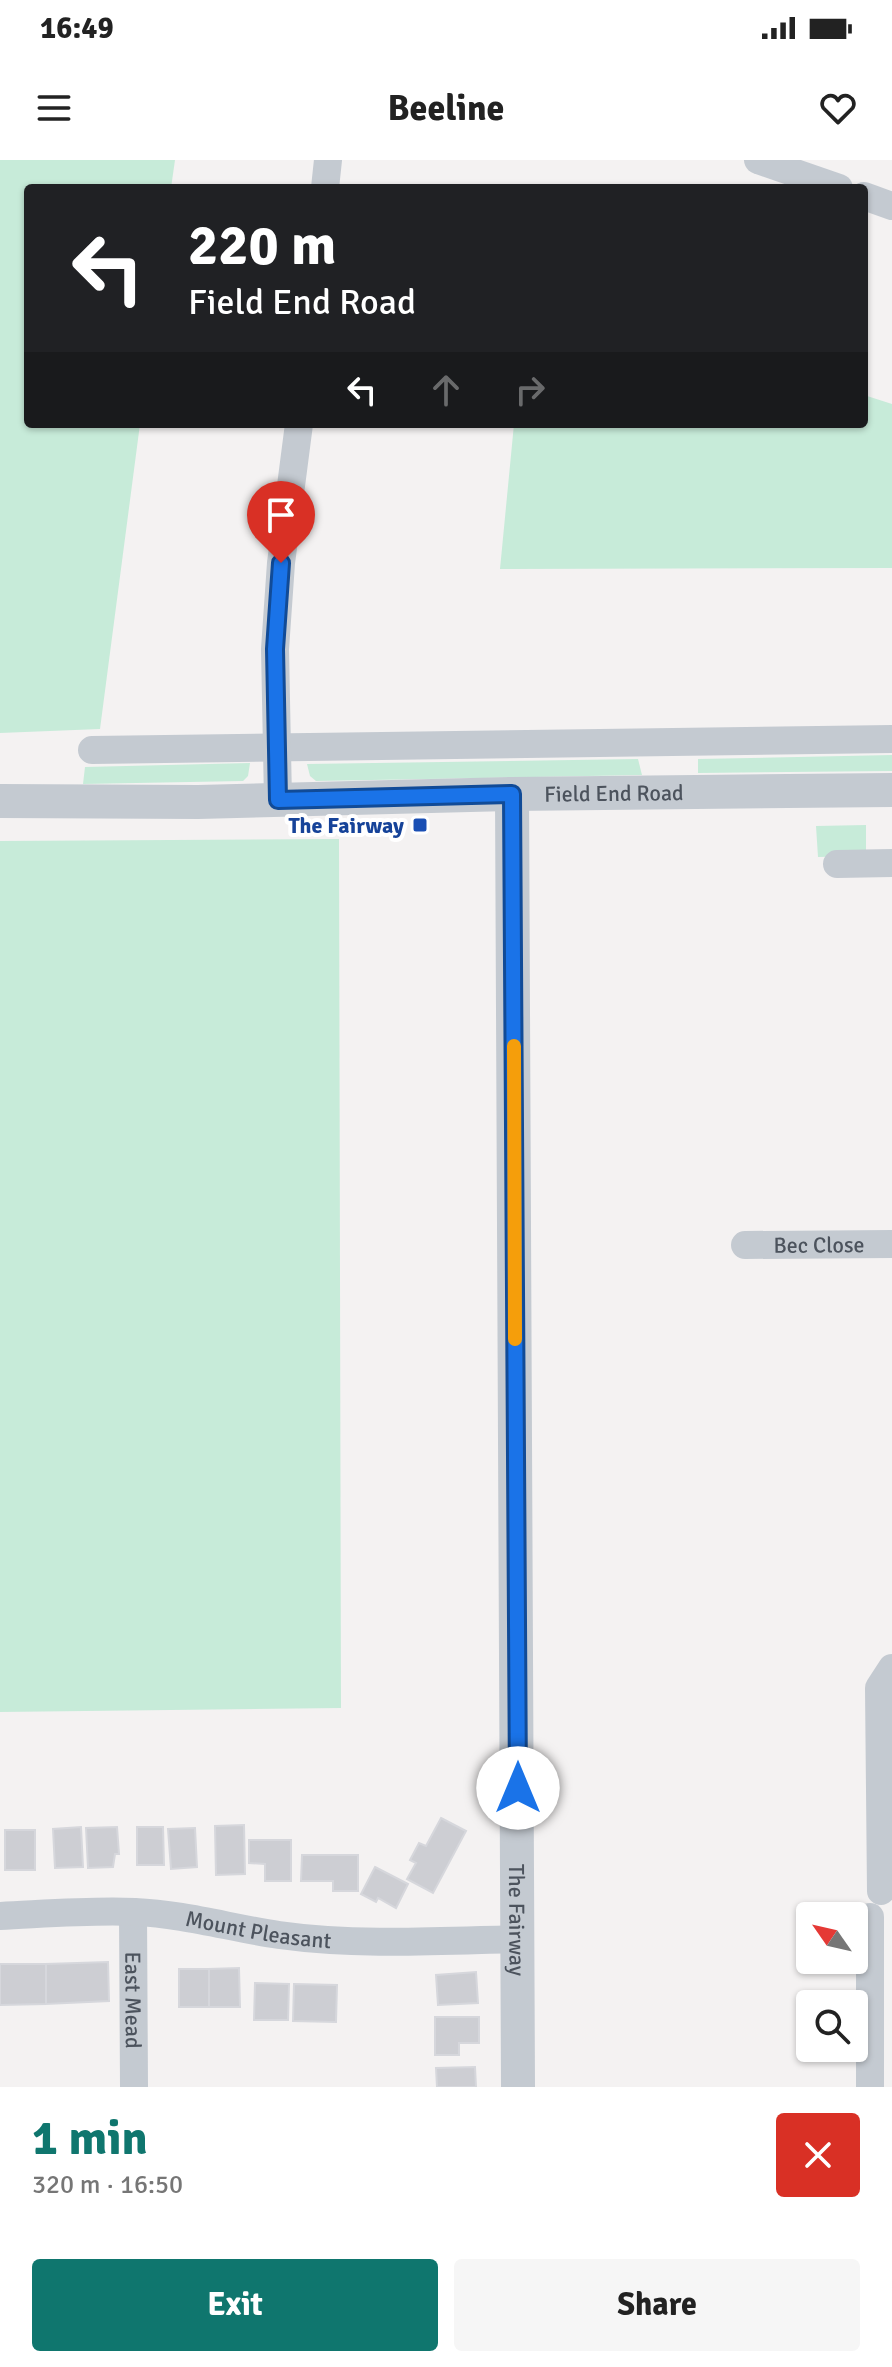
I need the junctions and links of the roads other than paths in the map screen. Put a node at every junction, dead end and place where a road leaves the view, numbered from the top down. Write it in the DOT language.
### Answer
graph roads {
  1 [pos="328,160"];
  2 [pos="758,160"];
  3 [pos="325,184"];
  4 [pos="827,184"];
  5 [pos="868,197"];
  6 [pos="892,206"];
  7 [pos="298,428"];
  8 [pos="892,739"];
  9 [pos="276,747"];
  10 [pos="92,750"];
  11 [pos="892,790"];
  12 [pos="512,794"];
  13 [pos="278,800"];
  14 [pos="0,801"];
  15 [pos="892,863"];
  16 [pos="837,864"];
  17 [pos="892,1244"];
  18 [pos="745,1245"];
  19 [pos="892,1668"];
  20 [pos="881,1891"];
  21 [pos="133,1912"];
  22 [pos="0,1916"];
  23 [pos="870,1917"];
  24 [pos="518,1939"];
  25 [pos="134,2087"];
  26 [pos="518,2087"];
  27 [pos="870,2087"];
  1 -- 3 [label="street"];
  2 -- 4 [label="street"];
  5 -- 6 [label="street"];
  7 -- 9 [label="street"];
  8 -- 9 [label="street"];
  9 -- 10 [label="street"];
  9 -- 13 [label="street"];
  11 -- 12 [label="street, Field End Road"];
  12 -- 13 [label="street, Field End Road"];
  12 -- 24 [label="street, The Fairway"];
  13 -- 14 [label="street, Field End Road"];
  15 -- 16 [label="street"];
  17 -- 18 [label="street, Bec Close"];
  19 -- 20 [label="street"];
  21 -- 22 [label="street, Mount Pleasant"];
  21 -- 24 [label="street, Mount Pleasant"];
  21 -- 25 [label="street, East Mead"];
  23 -- 27 [label="street"];
  24 -- 26 [label="street, The Fairway"];
}
